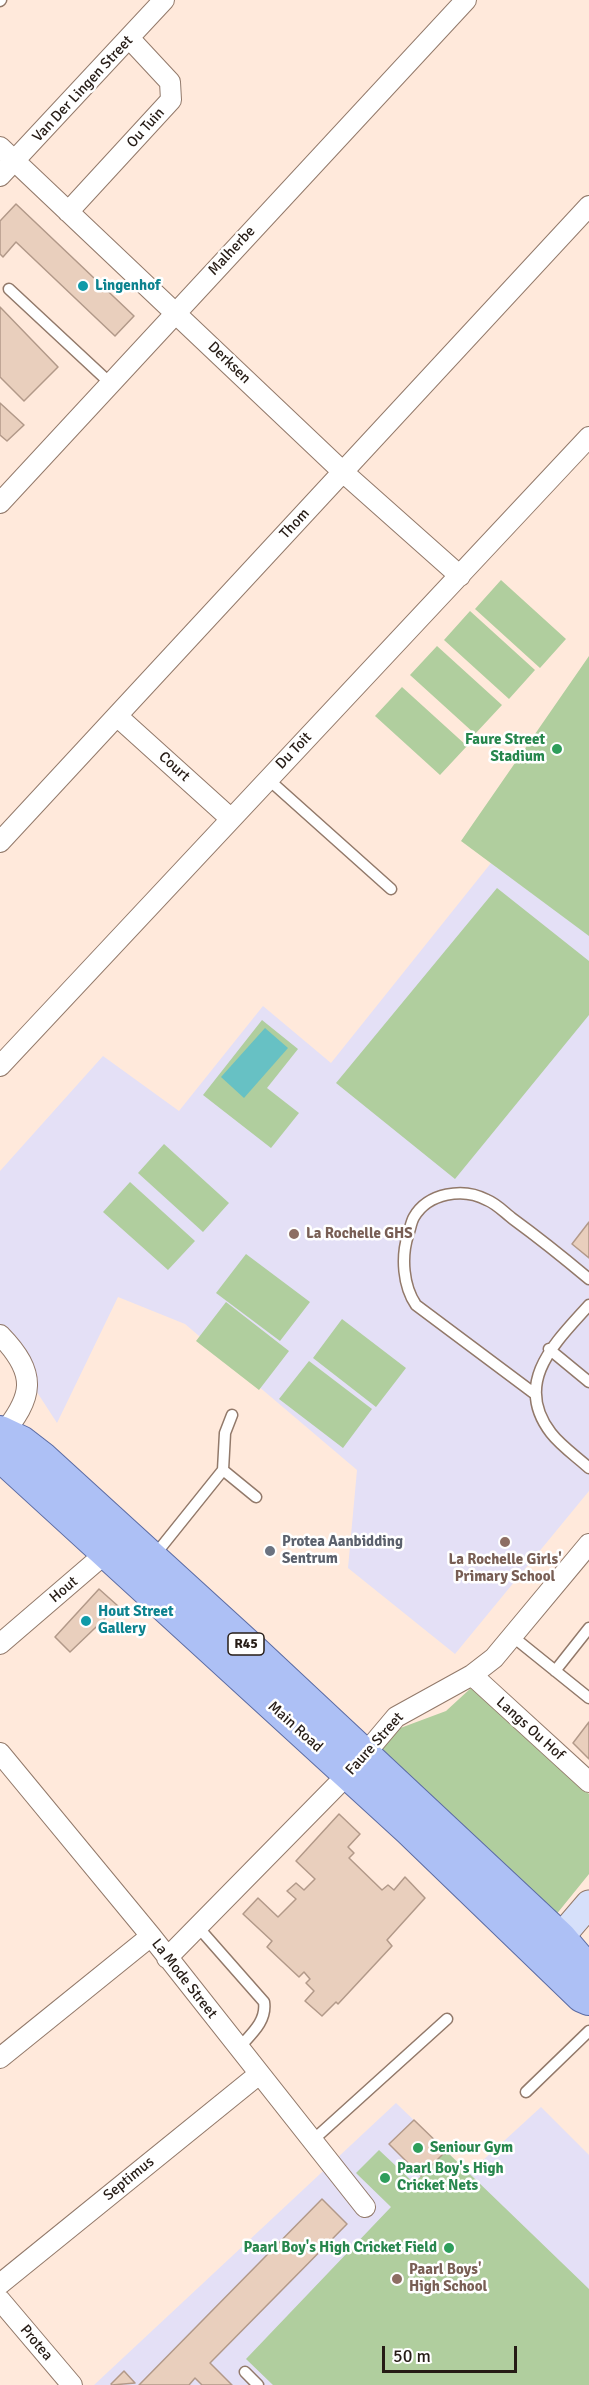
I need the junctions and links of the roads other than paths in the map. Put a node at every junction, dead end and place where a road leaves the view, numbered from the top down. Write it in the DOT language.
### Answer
graph roads {
  1 [pos="164,0"];
  2 [pos="466,0"];
  3 [pos="130,39"];
  4 [pos="0,147"];
  5 [pos="15,161"];
  6 [pos="0,176"];
  7 [pos="589,206"];
  8 [pos="68,212"];
  9 [pos="9,289"];
  10 [pos="176,312"];
  11 [pos="110,383"];
  12 [pos="589,437"];
  13 [pos="343,472"];
  14 [pos="0,503"];
  15 [pos="460,576"];
  16 [pos="117,716"];
  17 [pos="268,779"];
  18 [pos="230,818"];
  19 [pos="0,842"];
  20 [pos="391,889"];
  21 [pos="0,1066"];
  22 [pos="589,1279"];
  23 [pos="589,1305"];
  24 [pos="0,1335"];
  25 [pos="549,1349"];
  26 [pos="589,1382"];
  27 [pos="535,1394"];
  28 [pos="232,1415"];
  29 [pos="1,1439"];
  30 [pos="589,1468"];
  31 [pos="223,1470"];
  32 [pos="256,1497"];
  33 [pos="116,1544"];
  34 [pos="589,1544"];
  35 [pos="152,1558"];
  36 [pos="589,1628"];
  37 [pos="512,1636"];
  38 [pos="0,1644"];
  39 [pos="555,1671"];
  40 [pos="472,1676"];
  41 [pos="589,1698"];
  42 [pos="0,1754"];
  43 [pos="356,1764"];
  44 [pos="589,1782"];
  45 [pos="589,1904"];
  46 [pos="198,1927"];
  47 [pos="151,1936"];
  48 [pos="551,1949"];
  49 [pos="167,1958"];
  50 [pos="589,1972"];
  51 [pos="589,1999"];
  52 [pos="447,2019"];
  53 [pos="589,2031"];
  54 [pos="238,2049"];
  55 [pos="0,2058"];
  56 [pos="258,2075"];
  57 [pos="526,2092"];
  58 [pos="312,2141"];
  59 [pos="365,2207"];
  60 [pos="0,2284"];
  61 [pos="0,2300"];
  62 [pos="245,2372"];
  63 [pos="72,2385"];
  64 [pos="258,2385"];
  1 -- 3 [label="street, Van Der Lingen Street"];
  2 -- 10 [label="street, Malherbe"];
  3 -- 5 [label="street, Van Der Lingen Street"];
  3 -- 8 [label="street, Ou Tuin"];
  4 -- 5 [label="street, Derksen"];
  5 -- 6 [label="street, Van Der Lingen Street"];
  5 -- 8 [label="street, Derksen"];
  7 -- 13 [label="street, Thom"];
  8 -- 10 [label="street, Derksen"];
  9 -- 11 [label="lane"];
  10 -- 11 [label="street, Malherbe"];
  10 -- 13 [label="street, Derksen"];
  11 -- 14 [label="street, Malherbe"];
  12 -- 15 [label="street, Du Toit"];
  13 -- 15 [label="street, Derksen"];
  13 -- 16 [label="street, Thom"];
  15 -- 17 [label="street, Du Toit"];
  16 -- 18 [label="street, Court"];
  16 -- 19 [label="street, Thom"];
  17 -- 18 [label="street, Du Toit"];
  17 -- 20 [label="lane"];
  18 -- 21 [label="street, Du Toit"];
  22 -- 27 [label="lane"];
  23 -- 25 [label="lane"];
  24 -- 29 [label="street"];
  25 -- 26 [label="lane"];
  25 -- 27 [label="lane"];
  27 -- 30 [label="lane"];
  28 -- 31 [label="lane"];
  29 -- 33 [label="main road, Main Road / R45"];
  31 -- 32 [label="lane"];
  31 -- 35 [label="lane"];
  33 -- 35 [label="main road, Main Road / R45"];
  33 -- 38 [label="street, Hout"];
  33 -- 43 [label="main road, Main Road / R45"];
  34 -- 37 [label="street, Faure Street"];
  35 -- 43 [label="main road, Main Road / R45"];
  36 -- 39 [label="lane"];
  37 -- 39 [label="lane"];
  37 -- 40 [label="street, Faure Street"];
  39 -- 41 [label="lane"];
  40 -- 43 [label="street, Faure Street"];
  40 -- 44 [label="street, Langs Ou Hof"];
  42 -- 47 [label="street, La Mode Street"];
  43 -- 46 [label="street, Faure Street"];
  43 -- 48 [label="main road, Main Road / R45"];
  45 -- 48 [label="main road"];
  46 -- 49 [label="street, Faure Street"];
  46 -- 54 [label="lane"];
  47 -- 49 [label="street, La Mode Street"];
  47 -- 55 [label="street"];
  48 -- 50 [label="main road, Main Road / R45"];
  48 -- 51 [label="main road, Main Road / R45"];
  49 -- 54 [label="street, La Mode Street"];
  52 -- 58 [label="lane"];
  53 -- 57 [label="lane"];
  54 -- 56 [label="street, La Mode Street"];
  56 -- 58 [label="street, La Mode Street"];
  56 -- 60 [label="street, Septimus"];
  58 -- 59 [label="street, La Mode Street"];
  61 -- 63 [label="street, Protea"];
  62 -- 64 [label="lane"];
}
